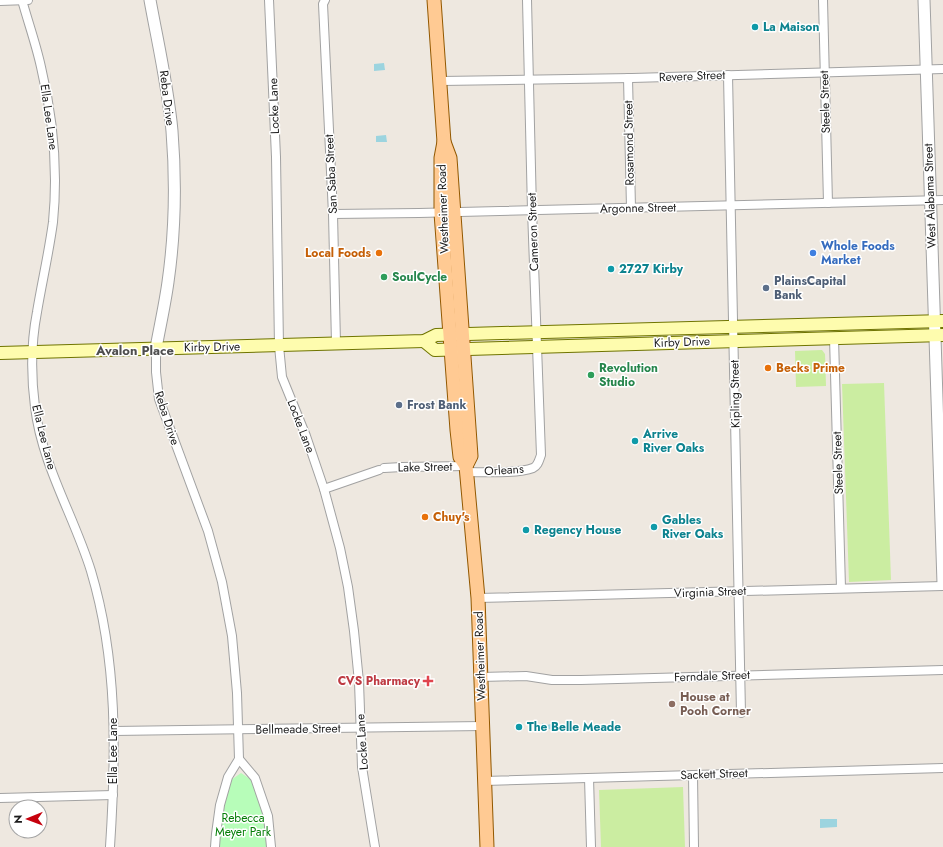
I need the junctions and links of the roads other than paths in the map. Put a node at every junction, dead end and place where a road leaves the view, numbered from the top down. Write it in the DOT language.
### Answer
graph roads {
  1 [pos="22,0"];
  2 [pos="28,0"];
  3 [pos="150,0"];
  4 [pos="270,0"];
  5 [pos="434,0"];
  6 [pos="527,0"];
  7 [pos="822,0"];
  8 [pos="924,0"];
  9 [pos="0,1"];
  10 [pos="323,1"];
  11 [pos="926,69"];
  12 [pos="943,69"];
  13 [pos="824,72"];
  14 [pos="728,75"];
  15 [pos="628,78"];
  16 [pos="529,80"];
  17 [pos="441,81"];
  18 [pos="943,200"];
  19 [pos="930,201"];
  20 [pos="828,203"];
  21 [pos="731,206"];
  22 [pos="631,208"];
  23 [pos="532,210"];
  24 [pos="447,212"];
  25 [pos="333,214"];
  26 [pos="939,322"];
  27 [pos="854,324"];
  28 [pos="734,328"];
  29 [pos="536,332"];
  30 [pos="456,335"];
  31 [pos="939,335"];
  32 [pos="834,338"];
  33 [pos="734,340"];
  34 [pos="424,341"];
  35 [pos="336,343"];
  36 [pos="279,346"];
  37 [pos="537,347"];
  38 [pos="156,348"];
  39 [pos="457,349"];
  40 [pos="32,352"];
  41 [pos="0,353"];
  42 [pos="941,460"];
  43 [pos="538,463"];
  44 [pos="466,469"];
  45 [pos="324,489"];
  46 [pos="943,563"];
  47 [pos="943,583"];
  48 [pos="943,586"];
  49 [pos="841,588"];
  50 [pos="738,591"];
  51 [pos="478,598"];
  52 [pos="943,670"];
  53 [pos="739,675"];
  54 [pos="481,677"];
  55 [pos="741,714"];
  56 [pos="483,726"];
  57 [pos="360,728"];
  58 [pos="238,729"];
  59 [pos="114,731"];
  60 [pos="239,759"];
  61 [pos="943,768"];
  62 [pos="693,775"];
  63 [pos="589,778"];
  64 [pos="485,781"];
  65 [pos="113,795"];
  66 [pos="0,798"];
  67 [pos="110,847"];
  68 [pos="215,847"];
  69 [pos="271,847"];
  70 [pos="375,847"];
  71 [pos="487,847"];
  72 [pos="591,847"];
  73 [pos="694,847"];
  1 -- 2 [label="street"];
  1 -- 9 [label="street"];
  1 -- 40 [label="street, Ella Lee Lane"];
  3 -- 38 [label="street, Reba Drive"];
  4 -- 36 [label="street, Locke Lane"];
  5 -- 17 [label="main road, Westheimer Road"];
  6 -- 16 [label="street, Cameron Street"];
  7 -- 13 [label="street, Steele Street"];
  8 -- 11 [label="street, West Alabama Street"];
  10 -- 25 [label="street, San Saba Street"];
  11 -- 12 [label="street, Revere Street"];
  11 -- 13 [label="street, Revere Street"];
  11 -- 19 [label="street, West Alabama Street"];
  13 -- 14 [label="street, Revere Street"];
  13 -- 20 [label="street, Steele Street"];
  14 -- 15 [label="street, Revere Street"];
  14 -- 21 [label="street, Kipling Street"];
  15 -- 16 [label="street, Revere Street"];
  15 -- 22 [label="street, Rosamond Street"];
  16 -- 17 [label="street, Revere Street"];
  16 -- 23 [label="street, Cameron Street"];
  17 -- 24 [label="main road, Westheimer Road"];
  18 -- 19 [label="street, Argonne Street"];
  19 -- 20 [label="street, Argonne Street"];
  19 -- 26 [label="street, West Alabama Street"];
  20 -- 21 [label="street, Argonne Street"];
  21 -- 22 [label="street, Argonne Street"];
  21 -- 28 [label="street, Kipling Street"];
  22 -- 23 [label="street, Argonne Street"];
  23 -- 24 [label="street, Argonne Street"];
  23 -- 29 [label="street, Cameron Street"];
  24 -- 25 [label="street, Argonne Street"];
  24 -- 30 [label="main road, Westheimer Road"];
  25 -- 35 [label="street, San Saba Street"];
  26 -- 27 [label="main road, Kirby Drive"];
  26 -- 31 [label="street, West Alabama Street"];
  27 -- 28 [label="main road, Kirby Drive"];
  27 -- 32 [label="main road"];
  28 -- 29 [label="main road, Kirby Drive"];
  28 -- 33 [label="street, Kipling Street"];
  29 -- 30 [label="main road, Kirby Drive"];
  29 -- 37 [label="street, Cameron Street"];
  30 -- 34 [label="main road, Kirby Drive"];
  30 -- 39 [label="main road, Westheimer Road"];
  31 -- 32 [label="main road, Kirby Drive"];
  31 -- 42 [label="street, West Alabama Street"];
  32 -- 33 [label="main road, Kirby Drive"];
  32 -- 49 [label="street, Steele Street"];
  33 -- 37 [label="main road, Kirby Drive"];
  33 -- 50 [label="street, Kipling Street"];
  34 -- 35 [label="main road, Kirby Drive"];
  34 -- 39 [label="main road, Kirby Drive"];
  35 -- 36 [label="main road, Kirby Drive"];
  36 -- 38 [label="main road, Kirby Drive"];
  36 -- 45 [label="street, Locke Lane"];
  37 -- 39 [label="main road, Kirby Drive"];
  37 -- 43 [label="street, Cameron Street"];
  38 -- 40 [label="main road, Kirby Drive"];
  38 -- 58 [label="street, Reba Drive"];
  39 -- 44 [label="main road, Westheimer Road"];
  40 -- 41 [label="main road, Kirby Drive"];
  40 -- 59 [label="street, Ella Lee Lane"];
  42 -- 46 [label="street, West Alabama Street"];
  43 -- 44 [label="street, Orleans"];
  44 -- 45 [label="street, Lake Street"];
  44 -- 51 [label="main road, Westheimer Road"];
  45 -- 57 [label="street, Locke Lane"];
  46 -- 47 [label="street, West Alabama Street"];
  48 -- 49 [label="street, Virginia Street"];
  49 -- 50 [label="street, Virginia Street"];
  50 -- 51 [label="street, Virginia Street"];
  50 -- 53 [label="street, Kipling Street"];
  51 -- 54 [label="main road, Westheimer Road"];
  52 -- 53 [label="street, Ferndale Street"];
  53 -- 54 [label="street, Ferndale Street"];
  53 -- 55 [label="street, Kipling Street"];
  54 -- 56 [label="main road, Westheimer Road"];
  56 -- 57 [label="street, Bellmeade Street"];
  56 -- 64 [label="main road, Westheimer Road"];
  57 -- 58 [label="street, Bellmeade Street"];
  57 -- 70 [label="street, Locke Lane"];
  58 -- 59 [label="street, Bellmeade Street"];
  58 -- 60 [label="street, Reba Drive"];
  59 -- 65 [label="street, Ella Lee Lane"];
  60 -- 68 [label="street"];
  60 -- 69 [label="street"];
  61 -- 62 [label="street, Sackett Street"];
  62 -- 63 [label="street, Sackett Street"];
  62 -- 73 [label="street"];
  63 -- 64 [label="street, Sackett Street"];
  63 -- 72 [label="street"];
  64 -- 71 [label="main road, Westheimer Road"];
  65 -- 66 [label="street"];
  65 -- 67 [label="street, Ella Lee Lane"];
}
